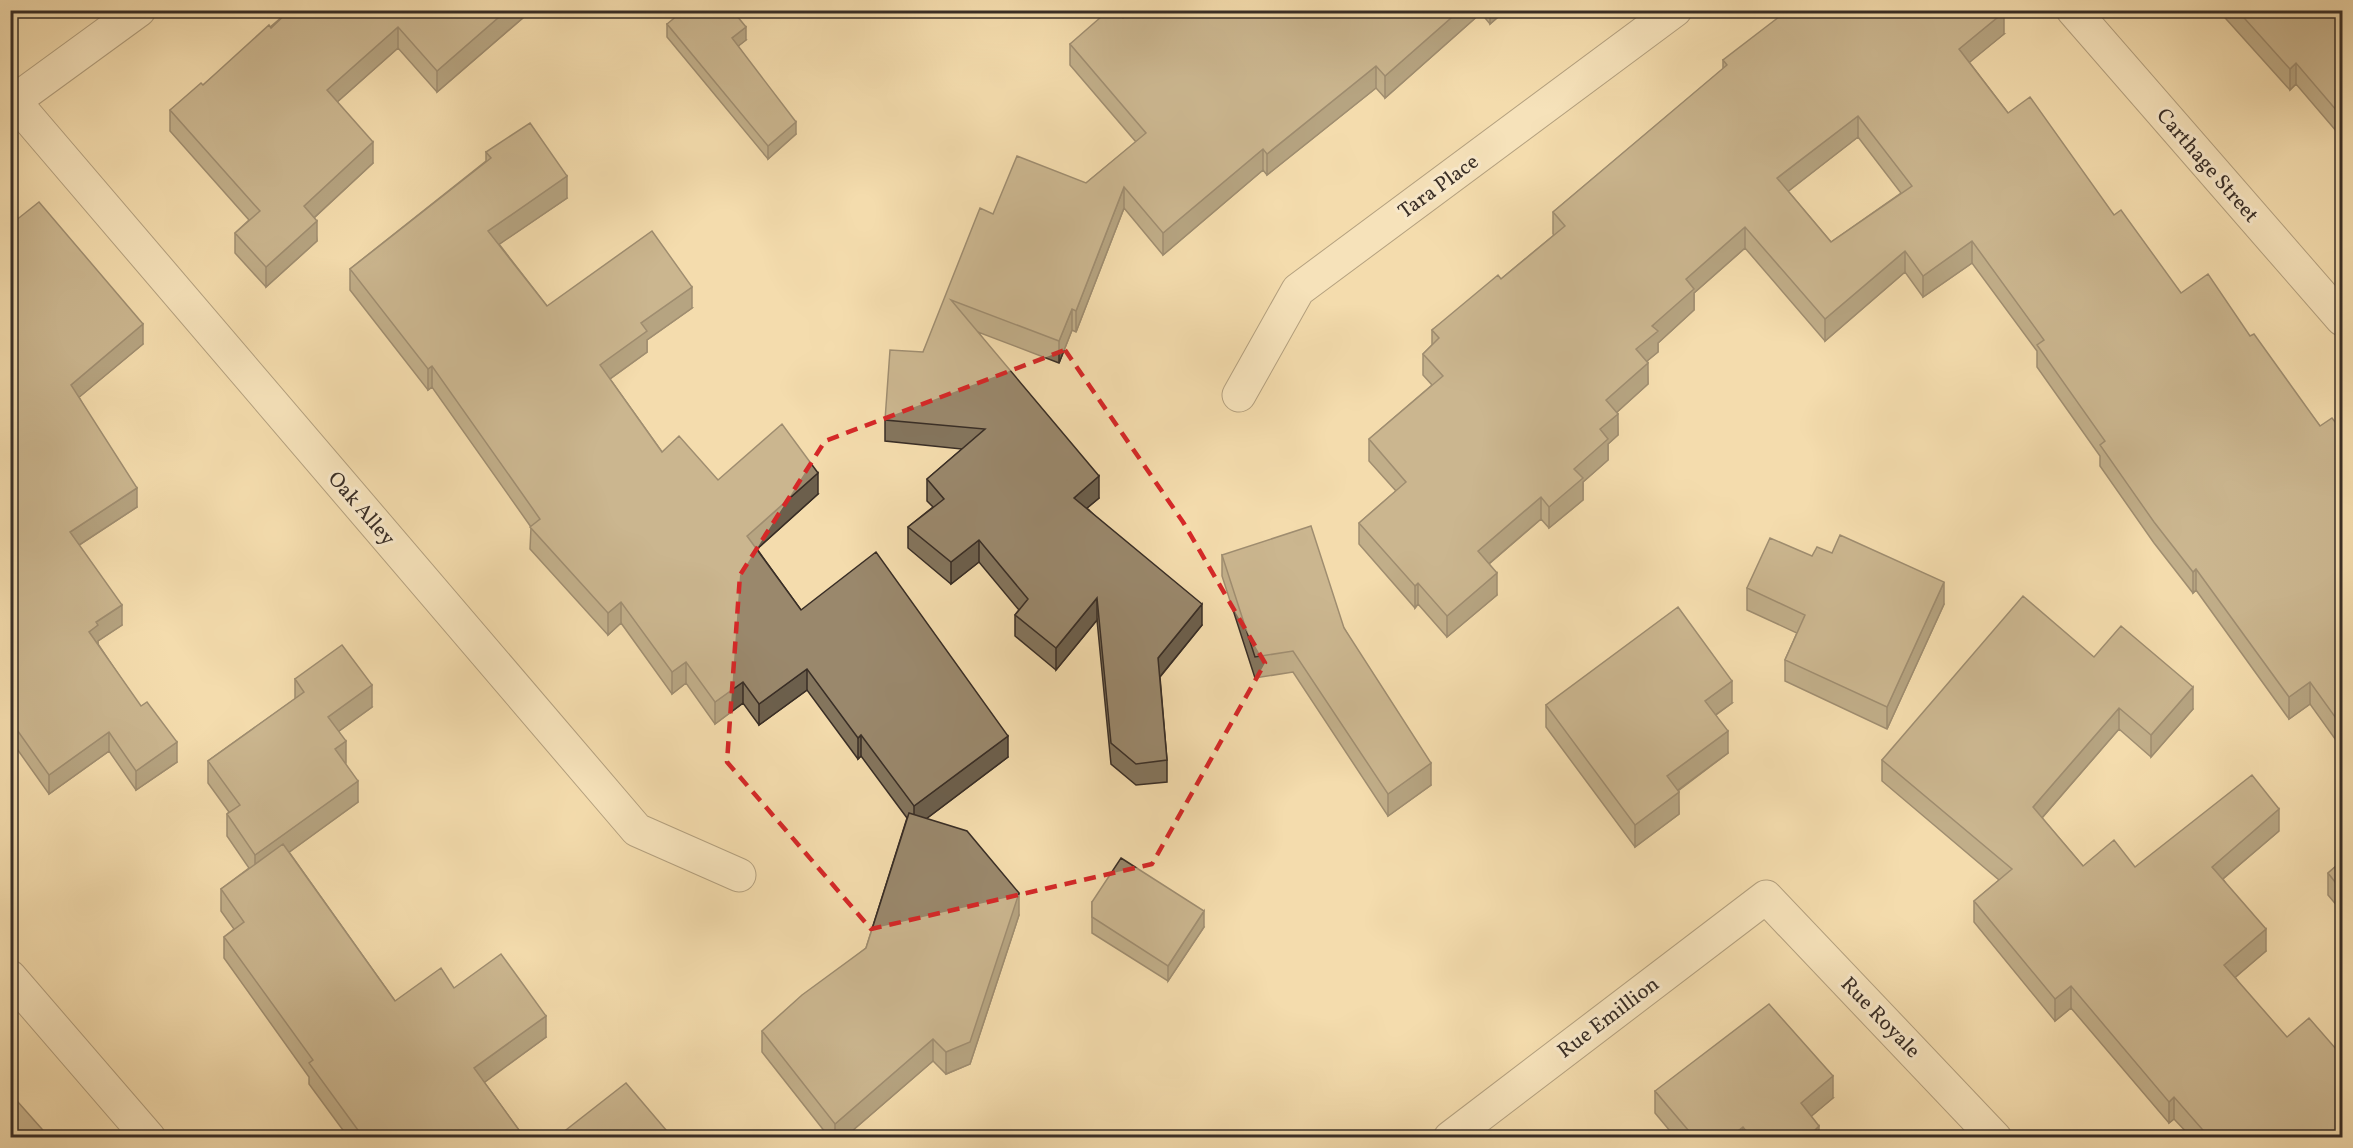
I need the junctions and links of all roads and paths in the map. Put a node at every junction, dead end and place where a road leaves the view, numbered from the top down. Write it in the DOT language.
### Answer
graph roads {
  1 [pos="139,10"];
  2 [pos="1675,10"];
  3 [pos="2073,10"];
  4 [pos="12,102"];
  5 [pos="2343,319"];
  6 [pos="1239,395"];
  7 [pos="739,874"];
  8 [pos="1766,897"];
  9 [pos="10,976"];
  10 [pos="149,1137"];
  11 [pos="1450,1137"];
  12 [pos="1995,1137"];
  1 -- 4 [label="street"];
  2 -- 6 [label="street, Tara Place"];
  3 -- 5 [label="street, Carthage Street"];
  4 -- 7 [label="street, Oak Alley"];
  8 -- 11 [label="street, Rue Emillion"];
  8 -- 12 [label="street, Rue Royale"];
  9 -- 10 [label="street"];
}
